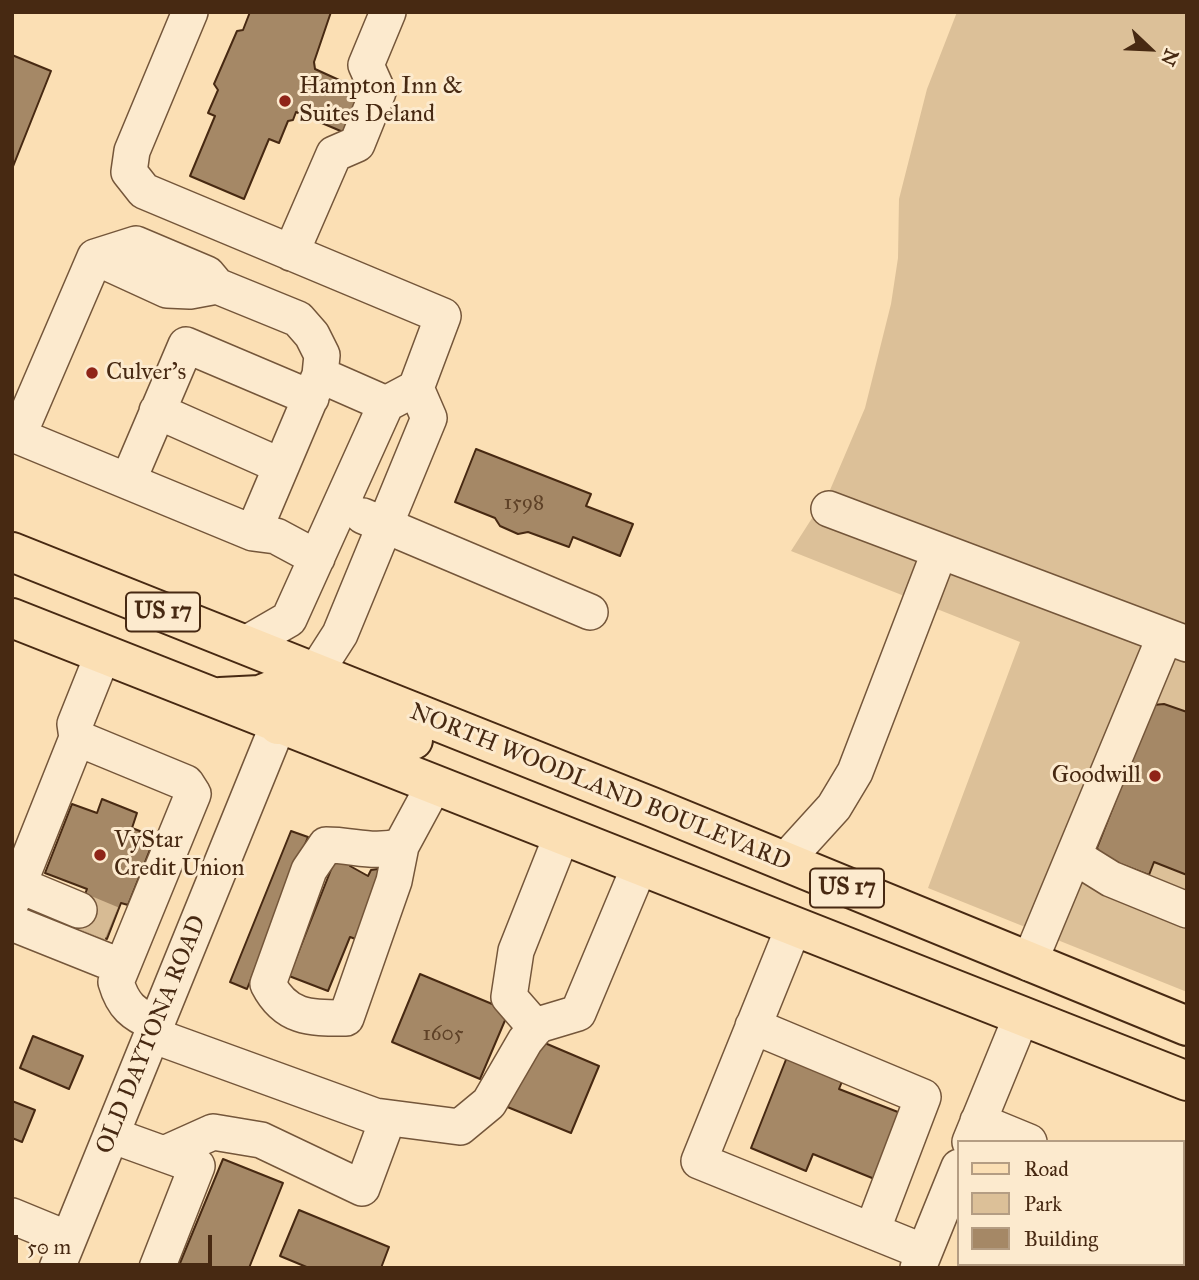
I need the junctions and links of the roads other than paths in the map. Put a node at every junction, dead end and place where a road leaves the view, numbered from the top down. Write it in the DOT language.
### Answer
graph roads {
  1 [pos="190,12"];
  2 [pos="388,12"];
  3 [pos="291,253"];
  4 [pos="316,387"];
  5 [pos="416,388"];
  6 [pos="386,404"];
  7 [pos="157,411"];
  8 [pos="281,466"];
  9 [pos="128,481"];
  10 [pos="340,507"];
  11 [pos="829,509"];
  12 [pos="384,525"];
  13 [pos="253,533"];
  14 [pos="939,553"];
  15 [pos="19,557"];
  16 [pos="317,558"];
  17 [pos="590,612"];
  18 [pos="12,618"];
  19 [pos="1176,640"];
  20 [pos="244,645"];
  21 [pos="103,654"];
  22 [pos="315,673"];
  23 [pos="211,698"];
  24 [pos="278,725"];
  25 [pos="77,738"];
  26 [pos="552,768"];
  27 [pos="434,785"];
  28 [pos="562,835"];
  29 [pos="401,846"];
  30 [pos="1074,856"];
  31 [pos="785,862"];
  32 [pos="640,865"];
  33 [pos="15,893"];
  34 [pos="1187,909"];
  35 [pos="79,910"];
  36 [pos="12,923"];
  37 [pos="794,926"];
  38 [pos="1030,963"];
  39 [pos="122,967"];
  40 [pos="941,983"];
  41 [pos="1142,1009"];
  42 [pos="1022,1015"];
  43 [pos="753,1026"];
  44 [pos="1187,1026"];
  45 [pos="536,1028"];
  46 [pos="154,1029"];
  47 [pos="1187,1081"];
  48 [pos="388,1118"];
  49 [pos="974,1132"];
  50 [pos="111,1135"];
  51 [pos="1018,1140"];
  52 [pos="164,1154"];
  53 [pos="958,1169"];
  54 [pos="12,1216"];
  55 [pos="872,1231"];
  56 [pos="62,1254"];
  57 [pos="921,1260"];
  58 [pos="156,1268"];
  1 -- 3 [label="street"];
  2 -- 3 [label="street"];
  3 -- 5 [label="street"];
  4 -- 6 [label="street"];
  4 -- 7 [label="street"];
  4 -- 8 [label="street"];
  4 -- 9 [label="street"];
  5 -- 6 [label="street"];
  5 -- 12 [label="street"];
  6 -- 10 [label="street"];
  7 -- 8 [label="street"];
  7 -- 9 [label="street"];
  8 -- 13 [label="street"];
  9 -- 13 [label="street"];
  10 -- 12 [label="street"];
  10 -- 16 [label="street"];
  11 -- 14 [label="street"];
  12 -- 17 [label="street"];
  12 -- 22 [label="street"];
  13 -- 16 [label="street"];
  14 -- 19 [label="street"];
  14 -- 31 [label="street"];
  15 -- 20 [label="main road, NORTH WOODLAND BOULEVARD / US 17"];
  16 -- 20 [label="street"];
  18 -- 21 [label="main road, US 17"];
  19 -- 30 [label="street"];
  20 -- 22 [label="main road, NORTH WOODLAND BOULEVARD / US 17"];
  21 -- 23 [label="main road, US 17"];
  21 -- 25 [label="street"];
  22 -- 23 [label="main road"];
  22 -- 26 [label="main road, NORTH WOODLAND BOULEVARD / US 17"];
  23 -- 24 [label="main road, US 17"];
  24 -- 26 [label="main road"];
  24 -- 27 [label="main road, US 17"];
  24 -- 46 [label="street, OLD DAYTONA ROAD"];
  25 -- 33 [label="street"];
  25 -- 39 [label="street"];
  26 -- 31 [label="main road, NORTH WOODLAND BOULEVARD / US 17"];
  27 -- 28 [label="main road, US 17"];
  27 -- 29 [label="street"];
  28 -- 32 [label="main road, US 17"];
  28 -- 45 [label="street"];
  29 -- 29 [label="street"];
  30 -- 34 [label="street"];
  30 -- 38 [label="street"];
  31 -- 38 [label="main road, NORTH WOODLAND BOULEVARD / US 17"];
  32 -- 37 [label="main road, US 17"];
  32 -- 45 [label="street"];
  33 -- 35 [label="street"];
  36 -- 39 [label="street"];
  37 -- 40 [label="main road, US 17"];
  37 -- 43 [label="street"];
  38 -- 40 [label="main road"];
  38 -- 41 [label="main road, NORTH WOODLAND BOULEVARD / US 17"];
  39 -- 46 [label="street"];
  40 -- 42 [label="main road, US 17"];
  41 -- 42 [label="main road"];
  41 -- 44 [label="main road, NORTH WOODLAND BOULEVARD / US 17"];
  42 -- 47 [label="main road, US 17"];
  42 -- 49 [label="street"];
  43 -- 55 [label="street"];
  43 -- 55 [label="street"];
  45 -- 48 [label="street"];
  46 -- 48 [label="street"];
  46 -- 50 [label="street, OLD DAYTONA ROAD"];
  48 -- 52 [label="street"];
  49 -- 51 [label="street"];
  50 -- 52 [label="street"];
  50 -- 56 [label="street, OLD DAYTONA ROAD"];
  52 -- 58 [label="street"];
  53 -- 57 [label="street"];
  54 -- 56 [label="street"];
  55 -- 57 [label="street"];
}
